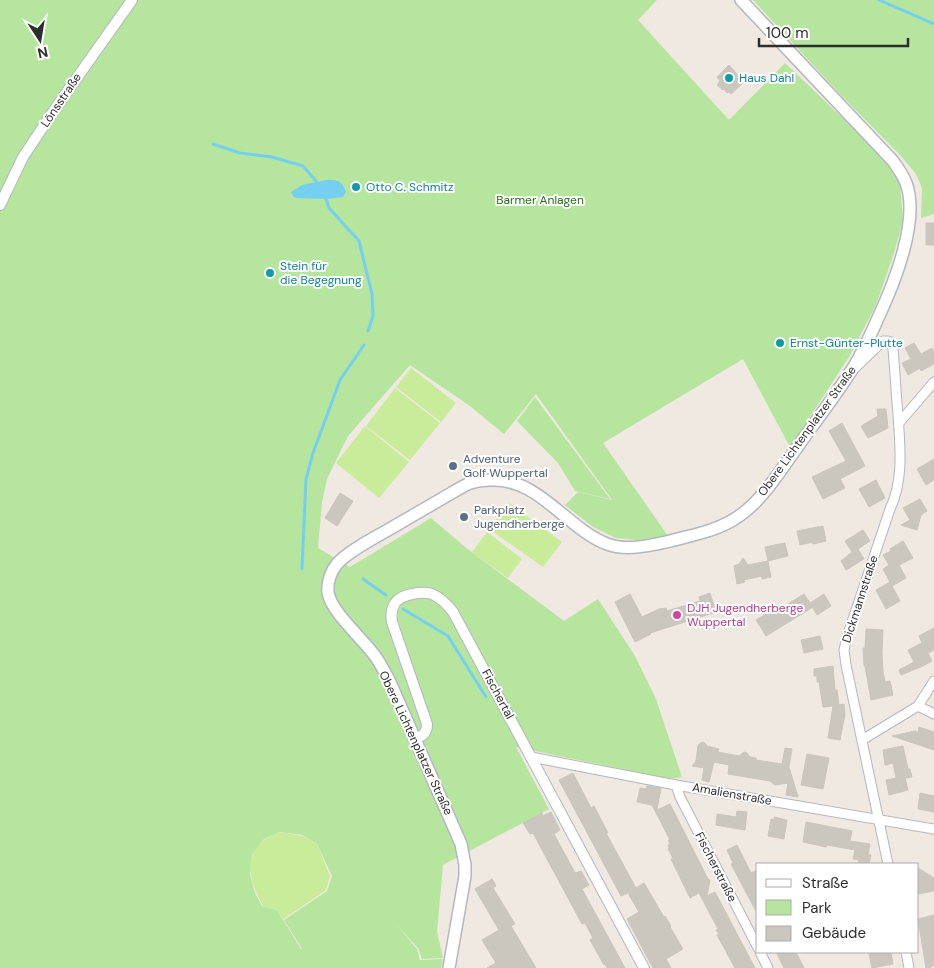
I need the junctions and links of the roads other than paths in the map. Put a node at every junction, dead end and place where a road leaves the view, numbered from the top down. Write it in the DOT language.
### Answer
graph roads {
  1 [pos="132,0"];
  2 [pos="741,0"];
  3 [pos="0,205"];
  4 [pos="852,370"];
  5 [pos="934,382"];
  6 [pos="898,423"];
  7 [pos="934,682"];
  8 [pos="918,706"];
  9 [pos="934,714"];
  10 [pos="416,738"];
  11 [pos="862,740"];
  12 [pos="531,756"];
  13 [pos="676,785"];
  14 [pos="878,819"];
  15 [pos="934,829"];
  16 [pos="888,863"];
  17 [pos="756,944"];
  18 [pos="760,953"];
  19 [pos="906,953"];
  20 [pos="449,968"];
  21 [pos="644,968"];
  22 [pos="768,968"];
  23 [pos="909,968"];
  1 -- 3 [label="street, Lönsstraße"];
  2 -- 4 [label="main road, Obere Lichtenplatzer Straße"];
  4 -- 6 [label="street, Dickmannstraße"];
  4 -- 10 [label="main road, Obere Lichtenplatzer Straße"];
  5 -- 6 [label="street"];
  6 -- 11 [label="street, Dickmannstraße"];
  7 -- 8 [label="street"];
  8 -- 9 [label="street"];
  8 -- 11 [label="street"];
  10 -- 12 [label="street, Fischertal"];
  10 -- 20 [label="main road, Obere Lichtenplatzer Straße"];
  11 -- 14 [label="street, Dickmannstraße"];
  12 -- 13 [label="street, Amalienstraße"];
  12 -- 21 [label="street, Fischertal"];
  13 -- 14 [label="street, Amalienstraße"];
  13 -- 17 [label="street, Fischerstraße"];
  14 -- 15 [label="street, Amalienstraße"];
  14 -- 16 [label="street, Dickmannstraße"];
  18 -- 22 [label="street"];
  19 -- 23 [label="street"];
}
